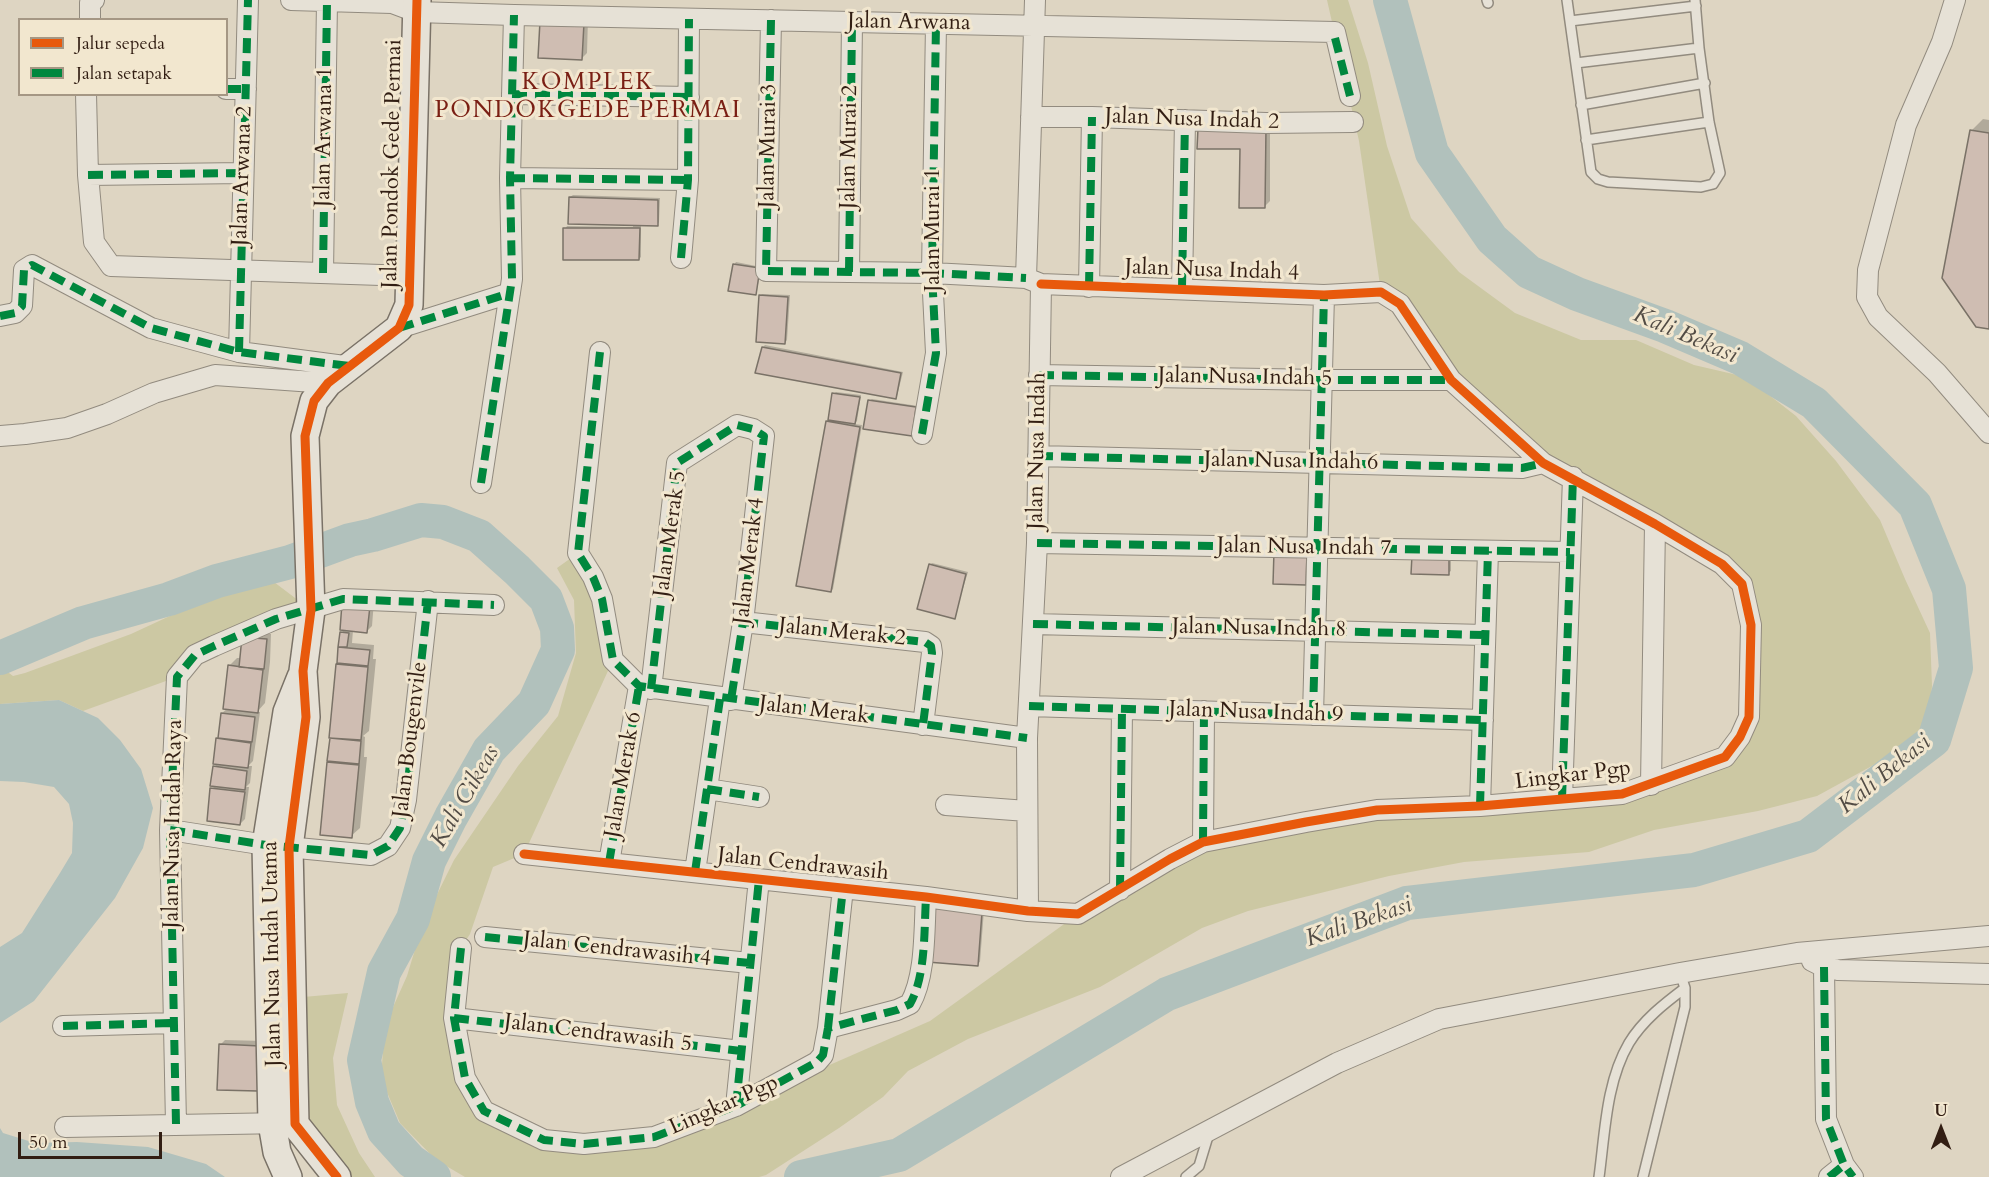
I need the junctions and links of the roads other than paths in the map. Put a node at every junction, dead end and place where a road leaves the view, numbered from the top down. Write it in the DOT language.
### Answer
graph roads {
  1 [pos="94,0"];
  2 [pos="248,0"];
  3 [pos="291,0"];
  4 [pos="1035,0"];
  5 [pos="1567,0"];
  6 [pos="1956,0"];
  7 [pos="327,2"];
  8 [pos="1696,3"];
  9 [pos="417,6"];
  10 [pos="721,10"];
  11 [pos="514,15"];
  12 [pos="90,18"];
  13 [pos="689,19"];
  14 [pos="771,20"];
  15 [pos="1570,21"];
  16 [pos="852,22"];
  17 [pos="936,24"];
  18 [pos="1035,26"];
  19 [pos="1699,48"];
  20 [pos="1576,63"];
  21 [pos="1705,83"];
  22 [pos="236,89"];
  23 [pos="512,94"];
  24 [pos="86,96"];
  25 [pos="1350,96"];
  26 [pos="689,97"];
  27 [pos="1581,105"];
  28 [pos="1031,117"];
  29 [pos="1092,117"];
  30 [pos="1185,120"];
  31 [pos="1353,122"];
  32 [pos="1709,122"];
  33 [pos="1586,141"];
  34 [pos="243,173"];
  35 [pos="88,175"];
  36 [pos="510,178"];
  37 [pos="688,180"];
  38 [pos="681,258"];
  39 [pos="240,270"];
  40 [pos="766,271"];
  41 [pos="849,272"];
  42 [pos="323,273"];
  43 [pos="932,273"];
  44 [pos="411,276"];
  45 [pos="1033,281"];
  46 [pos="1089,286"];
  47 [pos="1182,288"];
  48 [pos="1381,292"];
  49 [pos="510,293"];
  50 [pos="1324,295"];
  51 [pos="0,316"];
  52 [pos="399,328"];
  53 [pos="238,352"];
  54 [pos="600,352"];
  55 [pos="352,367"];
  56 [pos="1039,375"];
  57 [pos="1321,380"];
  58 [pos="1451,380"];
  59 [pos="328,383"];
  60 [pos="753,429"];
  61 [pos="1989,433"];
  62 [pos="922,434"];
  63 [pos="0,435"];
  64 [pos="1038,456"];
  65 [pos="1318,462"];
  66 [pos="1543,463"];
  67 [pos="1573,477"];
  68 [pos="481,483"];
  69 [pos="1655,524"];
  70 [pos="1037,543"];
  71 [pos="1318,548"];
  72 [pos="1488,551"];
  73 [pos="1570,552"];
  74 [pos="428,601"];
  75 [pos="311,603"];
  76 [pos="494,605"];
  77 [pos="744,622"];
  78 [pos="1033,624"];
  79 [pos="1317,631"];
  80 [pos="1485,635"];
  81 [pos="645,688"];
  82 [pos="726,699"];
  83 [pos="1029,706"];
  84 [pos="1122,709"];
  85 [pos="1204,711"];
  86 [pos="1313,714"];
  87 [pos="1483,720"];
  88 [pos="923,725"];
  89 [pos="1028,738"];
  90 [pos="1651,784"];
  91 [pos="707,789"];
  92 [pos="759,797"];
  93 [pos="1562,799"];
  94 [pos="946,805"];
  95 [pos="1480,806"];
  96 [pos="1026,811"];
  97 [pos="170,830"];
  98 [pos="1203,842"];
  99 [pos="277,846"];
  100 [pos="524,854"];
  101 [pos="609,863"];
  102 [pos="694,872"];
  103 [pos="759,879"];
  104 [pos="843,888"];
  105 [pos="1120,890"];
  106 [pos="926,897"];
  107 [pos="1028,911"];
  108 [pos="1078,914"];
  109 [pos="1989,936"];
  110 [pos="485,937"];
  111 [pos="461,948"];
  112 [pos="1797,953"];
  113 [pos="750,963"];
  114 [pos="1824,967"];
  115 [pos="1989,974"];
  116 [pos="1683,980"];
  117 [pos="454,1017"];
  118 [pos="174,1023"];
  119 [pos="63,1026"];
  120 [pos="828,1028"];
  121 [pos="741,1051"];
  122 [pos="736,1106"];
  123 [pos="176,1124"];
  124 [pos="284,1124"];
  125 [pos="65,1127"];
  126 [pos="1210,1130"];
  127 [pos="1842,1173"];
  128 [pos="288,1177"];
  129 [pos="337,1177"];
  130 [pos="1121,1177"];
  131 [pos="1186,1177"];
  132 [pos="1599,1177"];
  133 [pos="1643,1177"];
  1 -- 12 [label="street"];
  2 -- 22 [label="street, Jalan Arwana 2"];
  3 -- 7 [label="street, Jalan Arwana"];
  4 -- 18 [label="street, Jalan Nusa Indah"];
  5 -- 15 [label="lane"];
  6 -- 61 [label="street"];
  7 -- 9 [label="street, Jalan Arwana"];
  7 -- 42 [label="street, Jalan Arwana 1"];
  8 -- 15 [label="lane"];
  8 -- 19 [label="lane"];
  9 -- 11 [label="street, Jalan Arwana"];
  9 -- 44 [label="street, Jalan Pondok Gede Permai"];
  10 -- 13 [label="street, Jalan Arwana"];
  10 -- 14 [label="street, Jalan Arwana"];
  11 -- 13 [label="street, Jalan Arwana"];
  11 -- 23 [label="street"];
  13 -- 26 [label="street"];
  14 -- 16 [label="street, Jalan Arwana"];
  14 -- 40 [label="street, Jalan Murai 3"];
  15 -- 20 [label="lane"];
  16 -- 17 [label="street, Jalan Arwana"];
  16 -- 41 [label="street, Jalan Murai 2"];
  17 -- 18 [label="street, Jalan Arwana"];
  17 -- 43 [label="street, Jalan Murai 1"];
  18 -- 25 [label="street, Jalan Arwana"];
  18 -- 28 [label="street, Jalan Nusa Indah"];
  19 -- 20 [label="lane"];
  19 -- 21 [label="lane"];
  20 -- 27 [label="lane"];
  21 -- 27 [label="lane"];
  21 -- 32 [label="lane"];
  22 -- 34 [label="street, Jalan Arwana 2"];
  23 -- 26 [label="street"];
  23 -- 36 [label="street"];
  24 -- 35 [label="street"];
  26 -- 37 [label="street"];
  27 -- 33 [label="lane"];
  28 -- 29 [label="street, Jalan Nusa Indah 2"];
  28 -- 45 [label="street, Jalan Nusa Indah"];
  29 -- 30 [label="street, Jalan Nusa Indah 2"];
  29 -- 46 [label="street"];
  30 -- 31 [label="street, Jalan Nusa Indah 2"];
  30 -- 47 [label="street"];
  32 -- 33 [label="lane"];
  32 -- 33 [label="lane"];
  34 -- 35 [label="street"];
  34 -- 39 [label="street, Jalan Arwana 2"];
  35 -- 39 [label="street"];
  36 -- 37 [label="street"];
  36 -- 49 [label="street"];
  37 -- 38 [label="street"];
  39 -- 42 [label="street"];
  39 -- 53 [label="street, Jalan Arwana 2"];
  40 -- 41 [label="street, Jalan Nusa Indah 4"];
  41 -- 43 [label="street, Jalan Nusa Indah 4"];
  42 -- 44 [label="street"];
  43 -- 45 [label="street, Jalan Nusa Indah 4"];
  43 -- 62 [label="street, Jalan Murai 1"];
  44 -- 52 [label="street, Jalan Pondok Gede Permai"];
  45 -- 46 [label="street, Jalan Nusa Indah 4"];
  45 -- 56 [label="street, Jalan Nusa Indah"];
  46 -- 47 [label="street, Jalan Nusa Indah 4"];
  47 -- 50 [label="street, Jalan Nusa Indah 4"];
  48 -- 50 [label="street, Jalan Nusa Indah 4"];
  48 -- 58 [label="street, Lingkar Pgp"];
  49 -- 52 [label="street"];
  49 -- 68 [label="street"];
  50 -- 57 [label="street"];
  51 -- 53 [label="street"];
  52 -- 55 [label="street, Jalan Pondok Gede Permai"];
  53 -- 55 [label="street"];
  54 -- 81 [label="street"];
  55 -- 59 [label="street, Jalan Pondok Gede Permai"];
  56 -- 57 [label="street, Jalan Nusa Indah 5"];
  56 -- 64 [label="street, Jalan Nusa Indah"];
  57 -- 58 [label="street, Jalan Nusa Indah 5"];
  57 -- 65 [label="street"];
  58 -- 66 [label="street, Lingkar Pgp"];
  59 -- 63 [label="street"];
  59 -- 75 [label="street, Jalan Pondok Gede Permai"];
  60 -- 77 [label="street, Jalan Merak 4"];
  60 -- 81 [label="street, Jalan Merak 5"];
  64 -- 65 [label="street, Jalan Nusa Indah 6"];
  64 -- 70 [label="street, Jalan Nusa Indah"];
  65 -- 66 [label="street, Jalan Nusa Indah 6"];
  65 -- 71 [label="street"];
  66 -- 67 [label="street, Lingkar Pgp"];
  67 -- 69 [label="street, Lingkar Pgp"];
  67 -- 73 [label="street"];
  69 -- 90 [label="street"];
  69 -- 90 [label="street, Lingkar Pgp"];
  70 -- 71 [label="street, Jalan Nusa Indah 7"];
  70 -- 78 [label="street, Jalan Nusa Indah"];
  71 -- 72 [label="street, Jalan Nusa Indah 7"];
  71 -- 79 [label="street"];
  72 -- 73 [label="street, Jalan Nusa Indah 7"];
  72 -- 80 [label="street"];
  73 -- 93 [label="street"];
  74 -- 75 [label="street"];
  74 -- 76 [label="street"];
  74 -- 99 [label="street, Jalan Bougenvile"];
  75 -- 97 [label="street, Jalan Nusa Indah Raya"];
  75 -- 99 [label="street, Jalan Nusa Indah Utama"];
  77 -- 82 [label="street, Jalan Merak 4"];
  77 -- 88 [label="street, Jalan Merak 2"];
  78 -- 79 [label="street, Jalan Nusa Indah 8"];
  78 -- 83 [label="street, Jalan Nusa Indah"];
  79 -- 80 [label="street, Jalan Nusa Indah 8"];
  79 -- 86 [label="street"];
  80 -- 87 [label="street"];
  81 -- 82 [label="street, Jalan Merak"];
  81 -- 101 [label="street, Jalan Merak 6"];
  82 -- 88 [label="street, Jalan Merak"];
  82 -- 91 [label="street, Jalan Merak 4"];
  83 -- 84 [label="street, Jalan Nusa Indah 9"];
  83 -- 89 [label="street, Jalan Nusa Indah"];
  84 -- 85 [label="street, Jalan Nusa Indah 9"];
  84 -- 105 [label="street"];
  85 -- 86 [label="street, Jalan Nusa Indah 9"];
  85 -- 98 [label="street"];
  86 -- 87 [label="street, Jalan Nusa Indah 9"];
  87 -- 95 [label="street"];
  88 -- 89 [label="street, Jalan Merak"];
  89 -- 96 [label="street, Jalan Nusa Indah"];
  90 -- 93 [label="street, Lingkar Pgp"];
  91 -- 92 [label="street"];
  91 -- 102 [label="street, Jalan Merak 4"];
  93 -- 95 [label="street, Lingkar Pgp"];
  94 -- 96 [label="street"];
  95 -- 98 [label="street, Lingkar Pgp"];
  96 -- 107 [label="street, Jalan Nusa Indah"];
  97 -- 99 [label="street, Jalan Bougenvile"];
  97 -- 118 [label="street, Jalan Nusa Indah Raya"];
  98 -- 105 [label="street, Lingkar Pgp"];
  99 -- 124 [label="street, Jalan Nusa Indah Utama"];
  100 -- 101 [label="street, Jalan Cendrawasih"];
  101 -- 102 [label="street, Jalan Cendrawasih"];
  102 -- 103 [label="street, Jalan Cendrawasih"];
  103 -- 104 [label="street, Jalan Cendrawasih"];
  103 -- 113 [label="street"];
  104 -- 106 [label="street, Jalan Cendrawasih"];
  104 -- 120 [label="street, Lingkar Pgp"];
  105 -- 108 [label="street, Lingkar Pgp"];
  106 -- 107 [label="street, Jalan Cendrawasih"];
  106 -- 120 [label="street"];
  107 -- 108 [label="street, Jalan Cendrawasih"];
  109 -- 112 [label="street"];
  110 -- 113 [label="street, Jalan Cendrawasih 4"];
  111 -- 117 [label="street, Lingkar Pgp"];
  112 -- 114 [label="street"];
  112 -- 116 [label="street"];
  113 -- 121 [label="street"];
  114 -- 115 [label="street"];
  114 -- 127 [label="street"];
  116 -- 126 [label="street"];
  116 -- 132 [label="lane"];
  116 -- 133 [label="lane"];
  117 -- 121 [label="street, Jalan Cendrawasih 5"];
  117 -- 122 [label="street, Lingkar Pgp"];
  118 -- 119 [label="street"];
  118 -- 123 [label="street, Jalan Nusa Indah Raya"];
  120 -- 122 [label="street, Lingkar Pgp"];
  121 -- 122 [label="street"];
  123 -- 124 [label="street"];
  123 -- 125 [label="street"];
  124 -- 128 [label="street, Jalan Nusa Indah Utama"];
  124 -- 129 [label="street"];
  126 -- 130 [label="street"];
  126 -- 131 [label="lane"];
}
